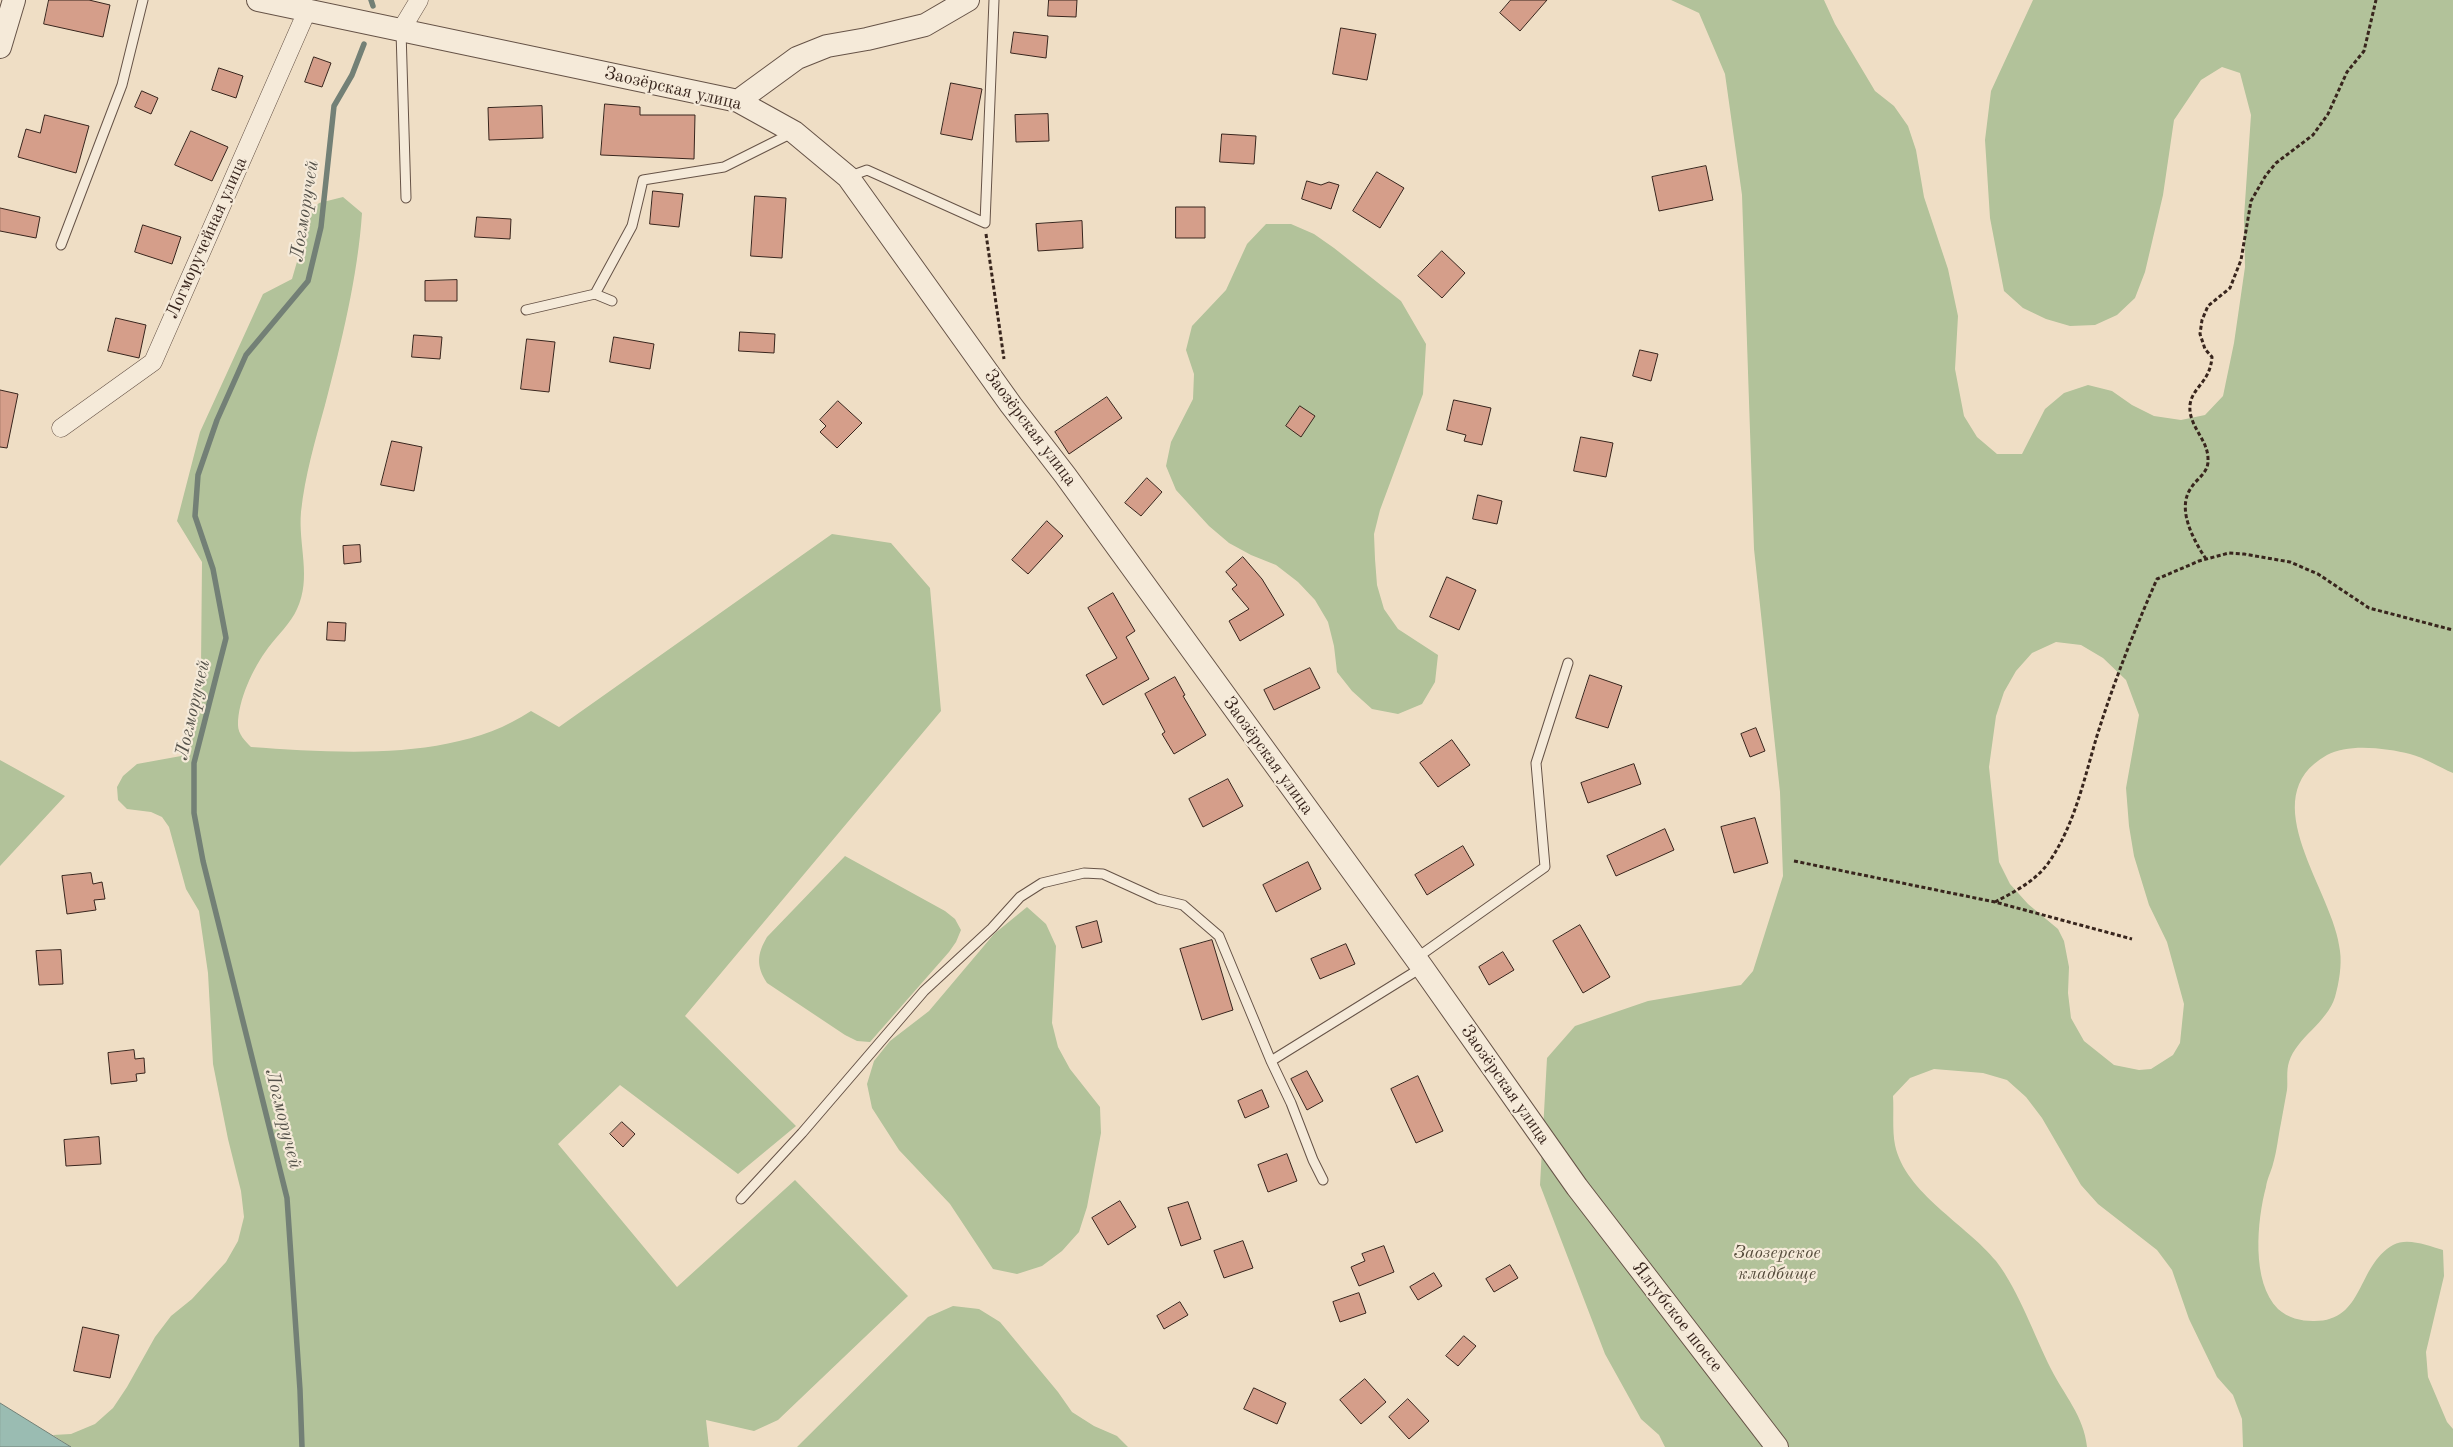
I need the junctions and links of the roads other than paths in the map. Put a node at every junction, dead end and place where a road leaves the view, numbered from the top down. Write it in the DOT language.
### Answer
graph roads {
  1 [pos="14,0"];
  2 [pos="143,0"];
  3 [pos="258,0"];
  4 [pos="419,0"];
  5 [pos="968,0"];
  6 [pos="994,0"];
  7 [pos="307,11"];
  8 [pos="401,30"];
  9 [pos="0,47"];
  10 [pos="738,101"];
  11 [pos="794,132"];
  12 [pos="848,177"];
  13 [pos="406,198"];
  14 [pos="61,245"];
  15 [pos="595,294"];
  16 [pos="612,301"];
  17 [pos="526,310"];
  18 [pos="61,428"];
  19 [pos="1568,663"];
  20 [pos="1418,963"];
  21 [pos="1271,1061"];
  22 [pos="1324,1180"];
  23 [pos="1577,1187"];
  24 [pos="740,1199"];
  25 [pos="1777,1447"];
  1 -- 9 [label="street"];
  2 -- 14 [label="lane"];
  3 -- 7 [label="street, Заозёрская улица"];
  4 -- 8 [label="street"];
  5 -- 10 [label="street"];
  6 -- 12 [label="lane"];
  7 -- 8 [label="street, Заозёрская улица"];
  7 -- 18 [label="street, Логморучейная улица"];
  8 -- 10 [label="street, Заозёрская улица"];
  8 -- 13 [label="lane"];
  10 -- 11 [label="street, Заозёрская улица"];
  11 -- 12 [label="street, Заозёрская улица"];
  11 -- 15 [label="lane"];
  12 -- 20 [label="street, Заозёрская улица"];
  15 -- 16 [label="lane"];
  15 -- 17 [label="lane"];
  19 -- 20 [label="lane"];
  20 -- 21 [label="lane"];
  20 -- 23 [label="street, Заозёрская улица"];
  21 -- 22 [label="lane"];
  21 -- 24 [label="lane"];
  23 -- 25 [label="street, Ялгубское шоссе"];
}
